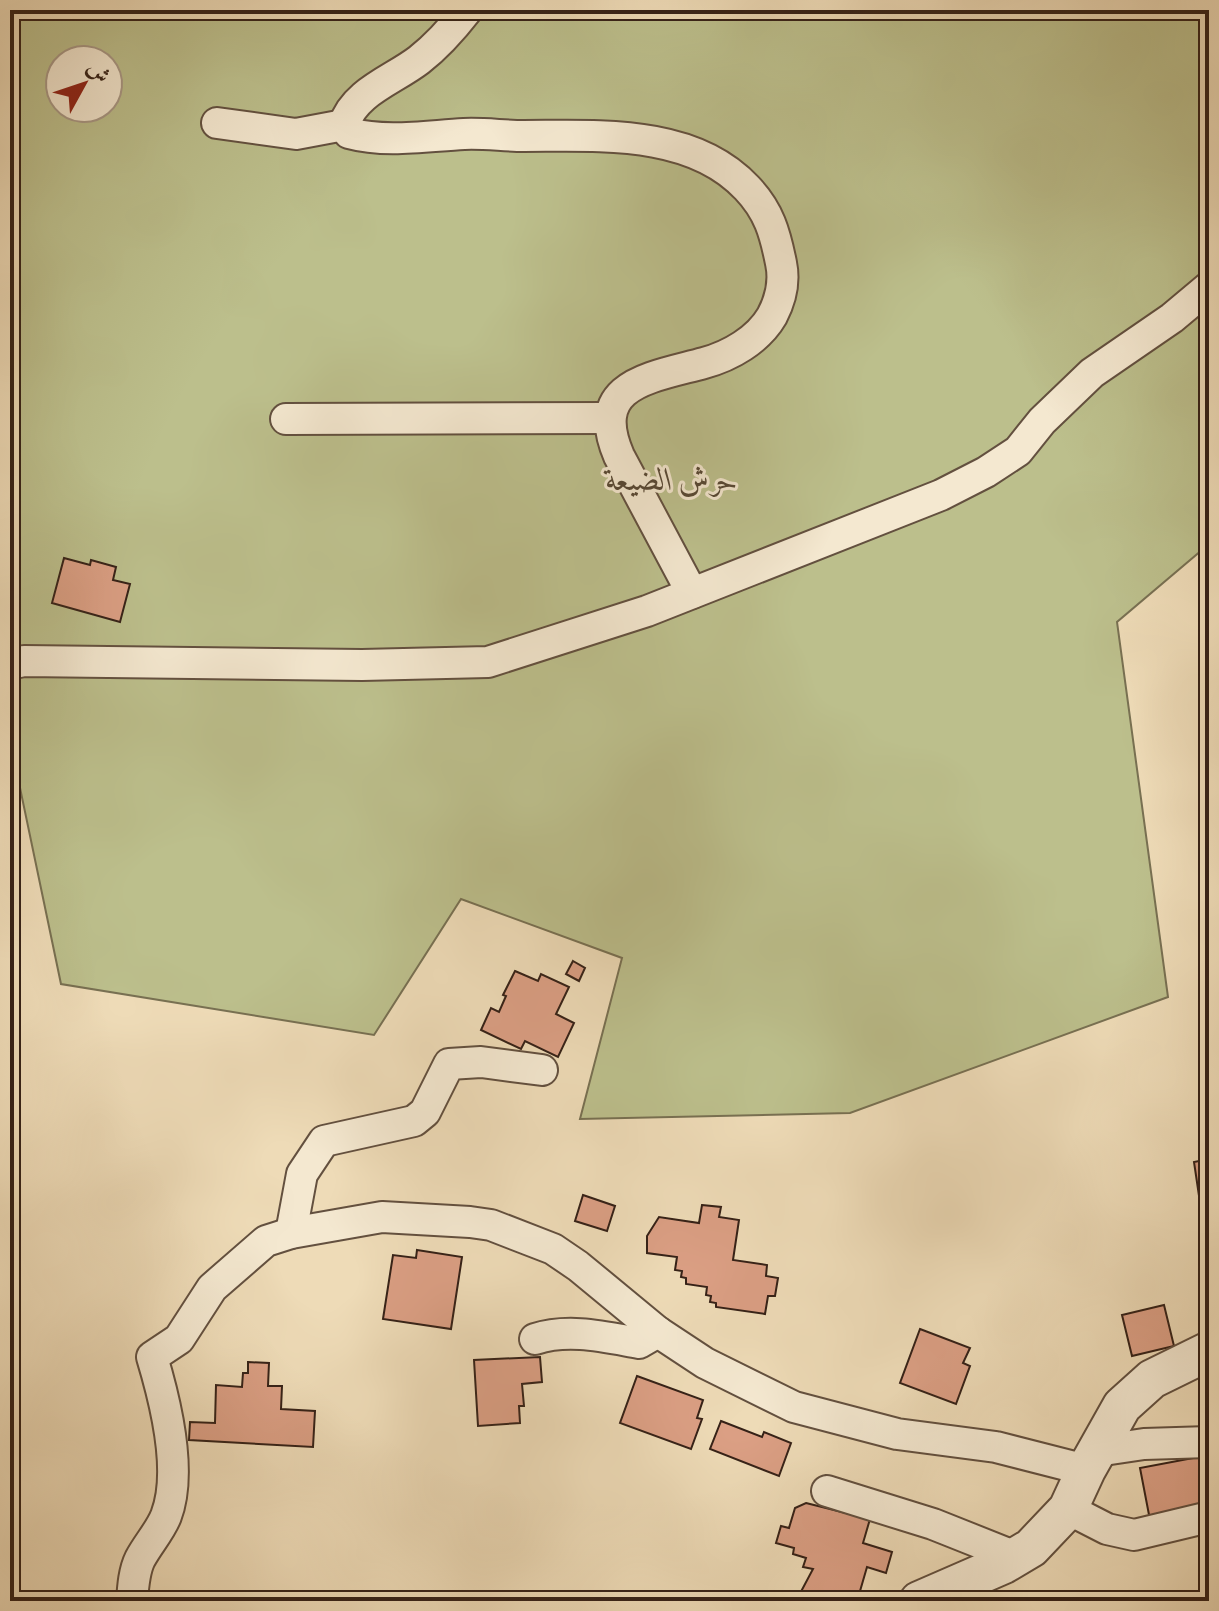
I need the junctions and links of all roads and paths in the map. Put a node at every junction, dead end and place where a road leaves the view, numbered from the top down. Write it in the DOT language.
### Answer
graph roads {
  1 [pos="467,10"];
  2 [pos="217,123"];
  3 [pos="344,125"];
  4 [pos="1209,287"];
  5 [pos="609,418"];
  6 [pos="286,419"];
  7 [pos="692,593"];
  8 [pos="10,664"];
  9 [pos="542,1070"];
  10 [pos="291,1233"];
  11 [pos="658,1332"];
  12 [pos="535,1339"];
  13 [pos="1209,1351"];
  14 [pos="1209,1442"];
  15 [pos="1092,1461"];
  16 [pos="827,1491"];
  17 [pos="1068,1509"];
  18 [pos="1209,1517"];
  19 [pos="1016,1557"];
  20 [pos="949,1597"];
  21 [pos="132,1601"];
  1 -- 3 [label="street"];
  2 -- 3 [label="street"];
  3 -- 5 [label="street"];
  4 -- 7 [label="street"];
  5 -- 6 [label="street"];
  5 -- 7 [label="street"];
  7 -- 8 [label="street"];
  9 -- 10 [label="street"];
  10 -- 11 [label="street"];
  10 -- 21 [label="street"];
  11 -- 12 [label="street"];
  11 -- 15 [label="street"];
  13 -- 15 [label="street"];
  14 -- 15 [label="street"];
  15 -- 17 [label="street"];
  16 -- 19 [label="street"];
  17 -- 18 [label="street"];
  17 -- 19 [label="street"];
  19 -- 20 [label="street"];
}
